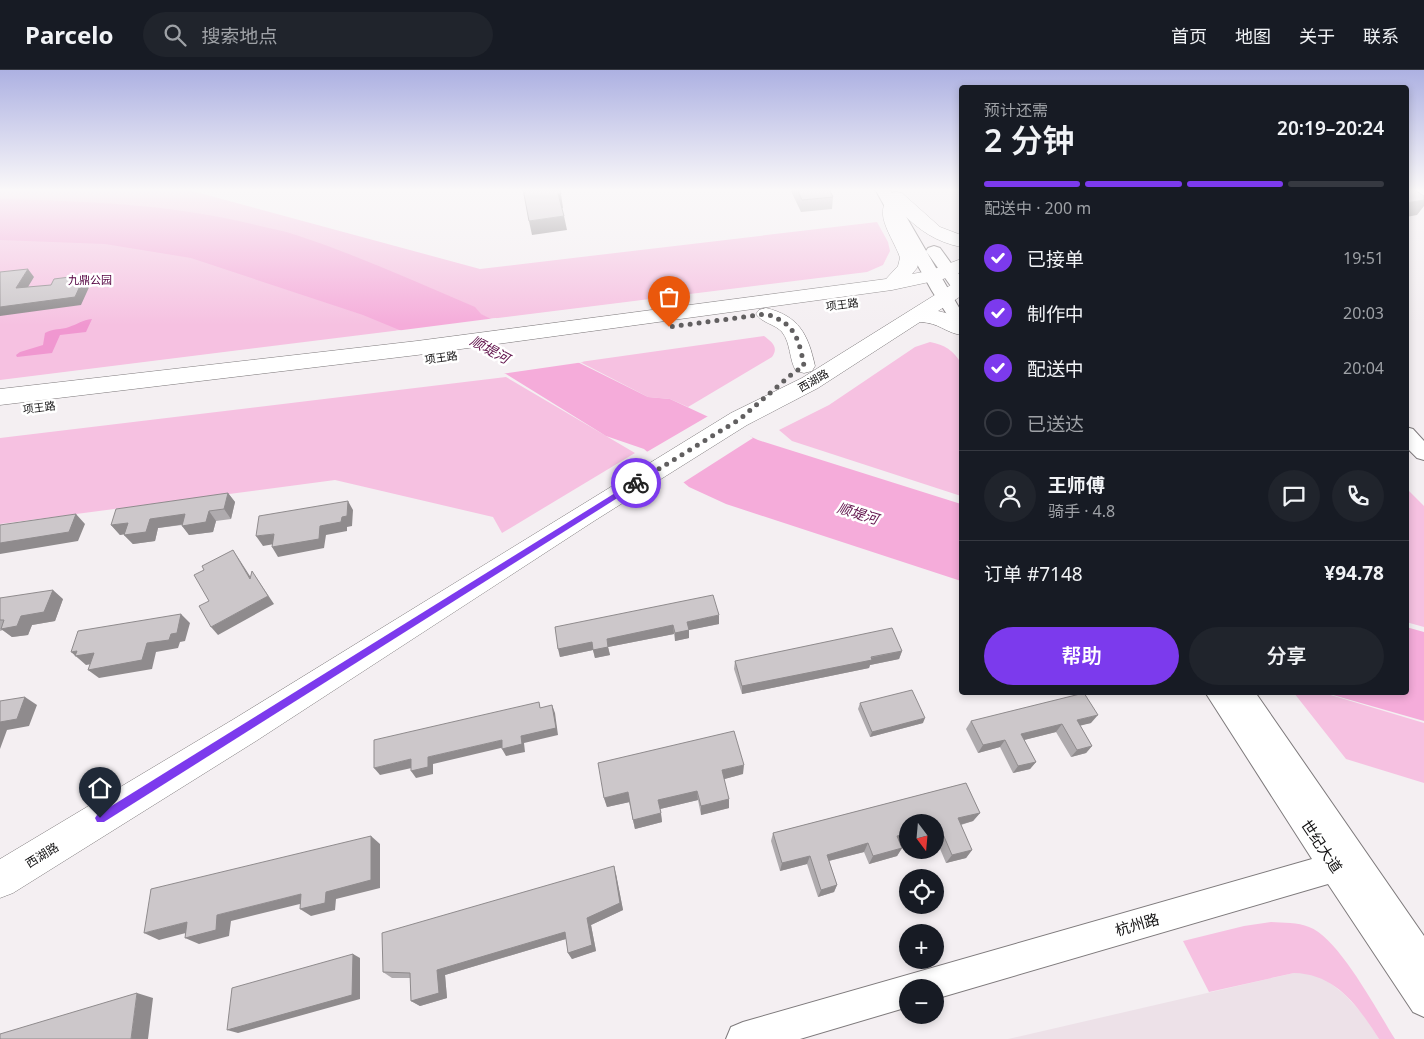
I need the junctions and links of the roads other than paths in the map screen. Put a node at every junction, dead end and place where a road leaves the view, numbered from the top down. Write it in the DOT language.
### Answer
graph roads {
  1 [pos="899,234"];
  2 [pos="917,234"];
  3 [pos="941,234"];
  4 [pos="959,240"];
  5 [pos="951,283"];
  6 [pos="892,284"];
  7 [pos="916,305"];
  8 [pos="766,314"];
  9 [pos="959,315"];
  10 [pos="959,328"];
  11 [pos="546,337"];
  12 [pos="421,354"];
  13 [pos="804,366"];
  14 [pos="0,397"];
  15 [pos="0,412"];
  16 [pos="740,419"];
  17 [pos="1409,437"];
  18 [pos="1424,453"];
  19 [pos="1220,695"];
  20 [pos="1242,695"];
  21 [pos="1345,863"];
  22 [pos="0,880"];
  23 [pos="1424,963"];
  24 [pos="944,981"];
  25 [pos="899,994"];
  26 [pos="1424,1001"];
  27 [pos="743,1039"];
  1 -- 6 [label="main road"];
  2 -- 5 [label="street"];
  3 -- 4 [label="main road"];
  5 -- 6 [label="main road, 项王路"];
  5 -- 7 [label="main road, 西湖路"];
  5 -- 9 [label="street"];
  6 -- 11 [label="main road, 项王路"];
  7 -- 8 [label="main road, 项王路"];
  7 -- 10 [label="main road"];
  7 -- 13 [label="main road, 西湖路"];
  7 -- 16 [label="main road, 西湖路"];
  8 -- 11 [label="main road, 项王路"];
  8 -- 13 [label="main road"];
  11 -- 12 [label="main road, 项王路"];
  12 -- 14 [label="main road, 项王路"];
  12 -- 15 [label="main road, 项王路"];
  13 -- 16 [label="main road, 西湖路"];
  16 -- 22 [label="main road, 西湖路"];
  17 -- 18 [label="street"];
  19 -- 21 [label="street, 世纪大道"];
  20 -- 21 [label="street, 世纪大道"];
  21 -- 23 [label="street, 世纪大道"];
  21 -- 24 [label="street, 杭州路"];
  21 -- 26 [label="street, 世纪大道"];
  25 -- 27 [label="street"];
}
